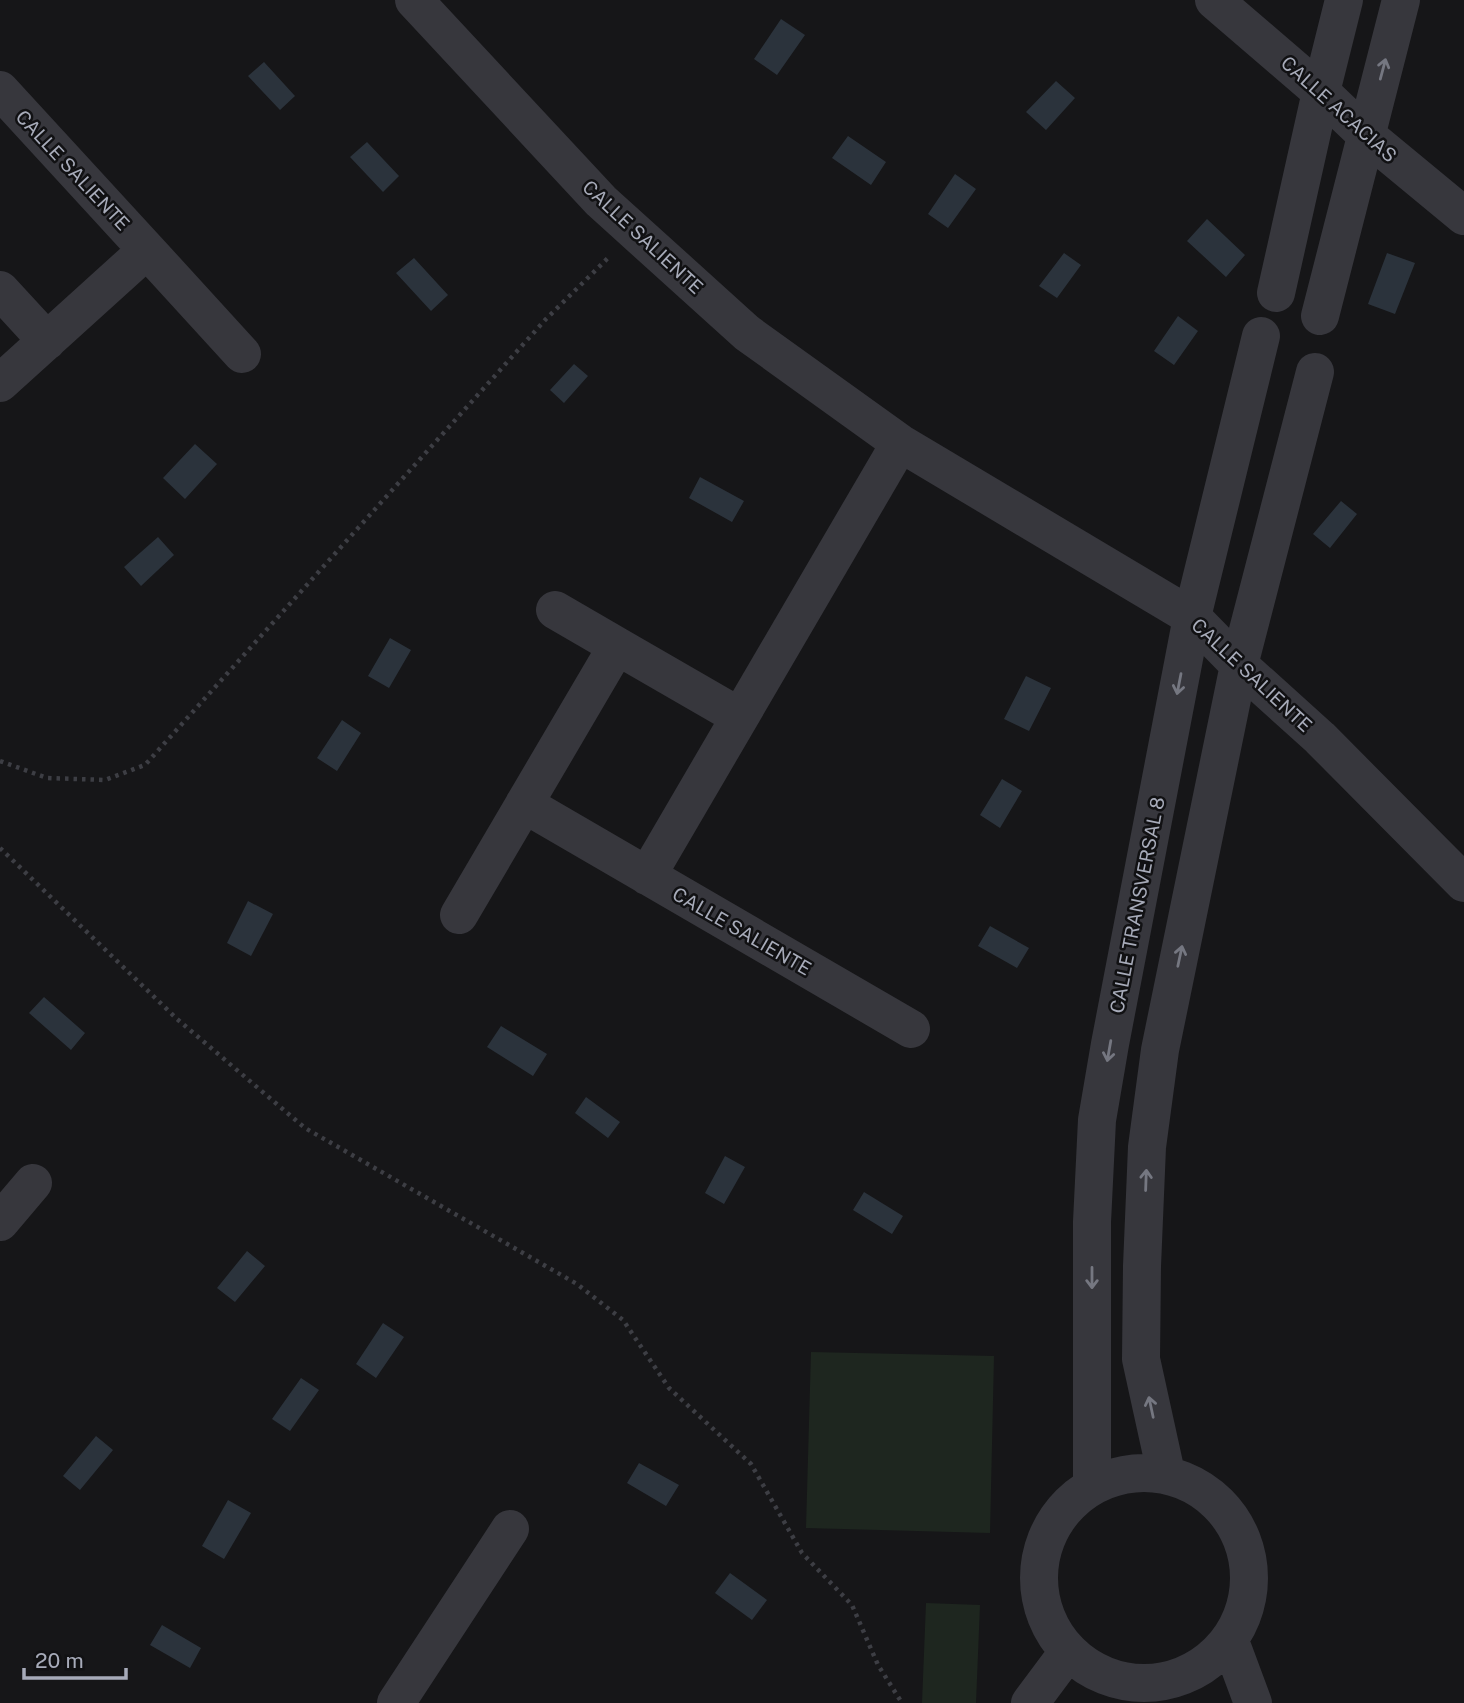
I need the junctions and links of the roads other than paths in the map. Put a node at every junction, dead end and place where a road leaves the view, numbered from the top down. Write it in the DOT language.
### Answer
graph roads {
  1 [pos="414,0"];
  2 [pos="1214,0"];
  3 [pos="1344,0"];
  4 [pos="1401,0"];
  5 [pos="0,90"];
  6 [pos="1321,92"];
  7 [pos="1366,135"];
  8 [pos="1464,216"];
  9 [pos="147,250"];
  10 [pos="0,290"];
  11 [pos="1276,293"];
  12 [pos="1320,316"];
  13 [pos="1261,336"];
  14 [pos="47,341"];
  15 [pos="242,354"];
  16 [pos="1315,372"];
  17 [pos="0,383"];
  18 [pos="900,443"];
  19 [pos="555,610"];
  20 [pos="1192,617"];
  21 [pos="617,646"];
  22 [pos="1239,665"];
  23 [pos="740,717"];
  24 [pos="524,804"];
  25 [pos="647,876"];
  26 [pos="1464,883"];
  27 [pos="459,915"];
  28 [pos="911,1029"];
  29 [pos="33,1183"];
  30 [pos="0,1222"];
  31 [pos="1166,1473"];
  32 [pos="1092,1485"];
  33 [pos="510,1530"];
  34 [pos="1230,1641"];
  35 [pos="1068,1653"];
  36 [pos="1167,1693"];
  37 [pos="396,1703"];
  38 [pos="1030,1703"];
  39 [pos="1253,1703"];
  1 -- 18 [label="street, CALLE SALIENTE"];
  2 -- 6 [label="street, CALLE ACACIAS"];
  3 -- 6 [label="street"];
  7 -- 4 [label="street, one-way"];
  5 -- 9 [label="street, CALLE SALIENTE"];
  6 -- 7 [label="street, CALLE ACACIAS"];
  6 -- 11 [label="street"];
  7 -- 8 [label="street, CALLE ACACIAS"];
  7 -- 12 [label="street"];
  9 -- 14 [label="street"];
  9 -- 15 [label="street, CALLE SALIENTE"];
  10 -- 14 [label="street"];
  13 -- 20 [label="street, CALLE TRANSVERSAL 8"];
  14 -- 17 [label="street"];
  16 -- 22 [label="street"];
  18 -- 20 [label="street, CALLE SALIENTE"];
  18 -- 23 [label="street"];
  19 -- 21 [label="street"];
  20 -- 22 [label="street, CALLE SALIENTE"];
  20 -- 32 [label="street, CALLE TRANSVERSAL 8, one-way"];
  21 -- 23 [label="street"];
  21 -- 24 [label="street"];
  22 -- 26 [label="street, CALLE SALIENTE"];
  31 -- 22 [label="street, one-way"];
  23 -- 25 [label="street"];
  24 -- 25 [label="street, CALLE SALIENTE"];
  24 -- 27 [label="street"];
  25 -- 28 [label="street, CALLE SALIENTE"];
  29 -- 30 [label="street"];
  31 -- 32 [label="street"];
  31 -- 34 [label="street"];
  32 -- 35 [label="street"];
  33 -- 37 [label="street"];
  34 -- 36 [label="street"];
  34 -- 39 [label="street"];
  35 -- 36 [label="street"];
  35 -- 38 [label="street"];
}
